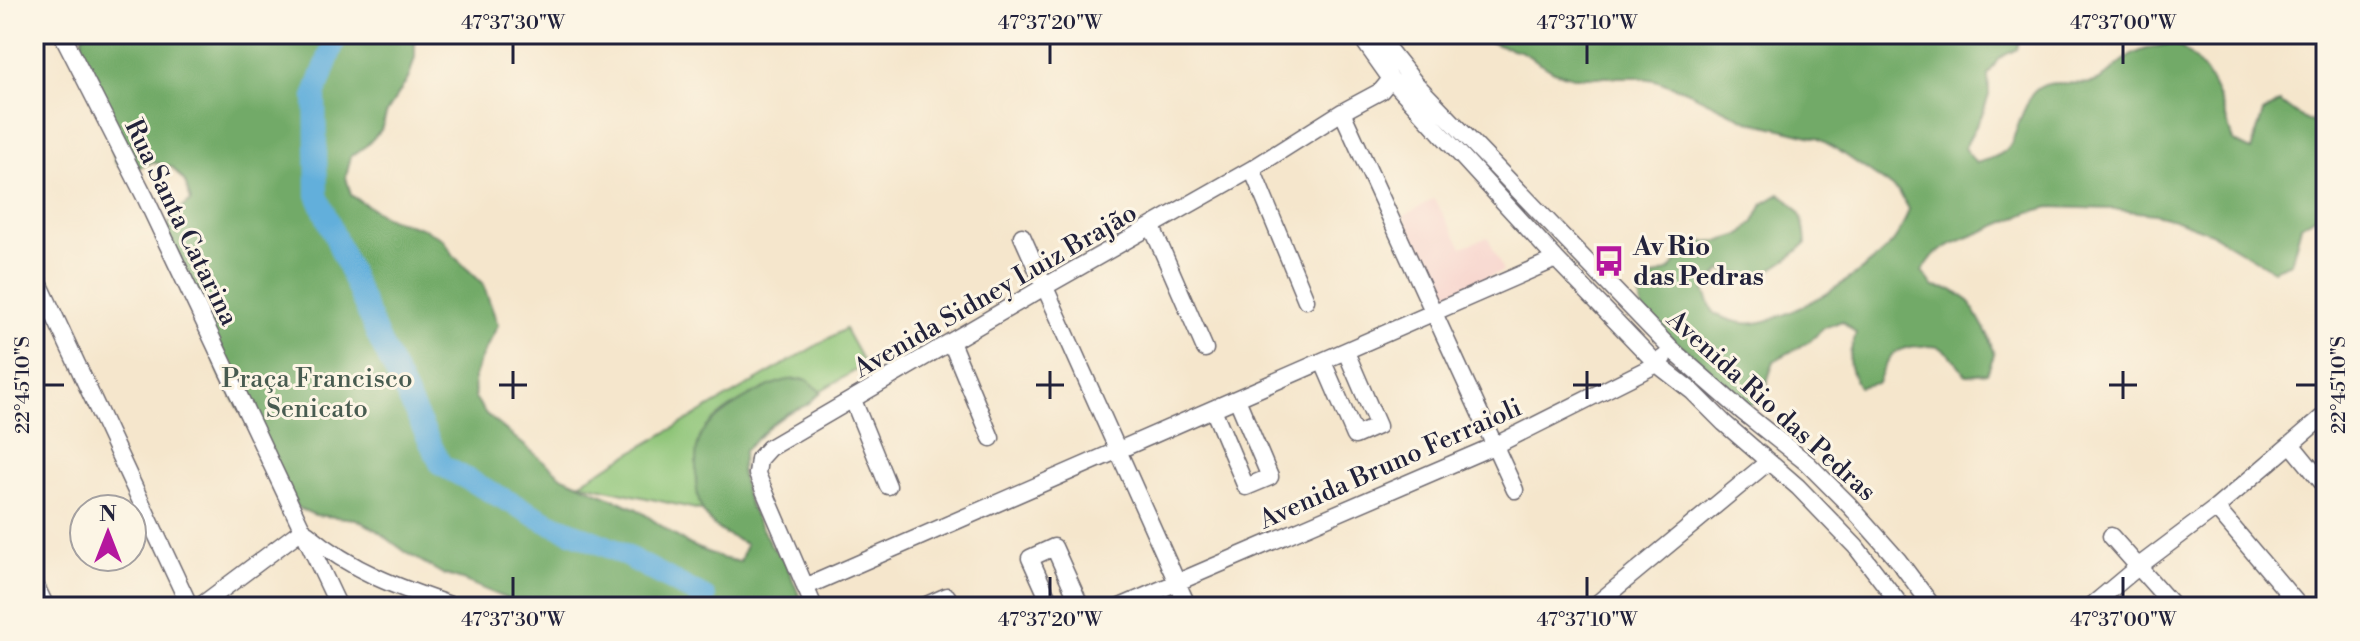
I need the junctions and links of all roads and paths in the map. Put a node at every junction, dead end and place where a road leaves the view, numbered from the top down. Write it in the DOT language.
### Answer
graph roads {
  1 [pos="62,34"];
  2 [pos="1359,34"];
  3 [pos="1376,34"];
  4 [pos="1391,79"];
  5 [pos="1342,112"];
  6 [pos="1252,169"];
  7 [pos="1152,227"];
  8 [pos="1022,236"];
  9 [pos="1556,259"];
  10 [pos="34,272"];
  11 [pos="1044,287"];
  12 [pos="1306,300"];
  13 [pos="1434,313"];
  14 [pos="951,342"];
  15 [pos="1205,349"];
  16 [pos="1671,349"];
  17 [pos="1346,352"];
  18 [pos="1323,362"];
  19 [pos="1657,364"];
  20 [pos="1237,399"];
  21 [pos="853,400"];
  22 [pos="1213,409"];
  23 [pos="2326,414"];
  24 [pos="991,438"];
  25 [pos="2291,444"];
  26 [pos="1496,445"];
  27 [pos="1118,451"];
  28 [pos="1768,462"];
  29 [pos="888,486"];
  30 [pos="2326,487"];
  31 [pos="1515,490"];
  32 [pos="2216,508"];
  33 [pos="303,529"];
  34 [pos="2111,536"];
  35 [pos="2139,566"];
  36 [pos="34,582"];
  37 [pos="1177,582"];
  38 [pos="805,587"];
  39 [pos="46,607"];
  40 [pos="190,607"];
  41 [pos="199,607"];
  42 [pos="339,607"];
  43 [pos="456,607"];
  44 [pos="814,607"];
  45 [pos="922,607"];
  46 [pos="952,607"];
  47 [pos="1052,607"];
  48 [pos="1081,607"];
  49 [pos="1120,607"];
  50 [pos="1188,607"];
  51 [pos="1593,607"];
  52 [pos="1902,607"];
  53 [pos="1933,607"];
  54 [pos="2090,607"];
  55 [pos="2174,607"];
  56 [pos="2300,607"];
  1 -- 33 [label="street, Rua Santa Catarina"];
  2 -- 4 [label="street, Avenida Rio das Pedras"];
  3 -- 16 [label="street, Avenida Rio das Pedras"];
  4 -- 5 [label="street, Avenida Sidney Luiz Brajão"];
  4 -- 9 [label="street, Avenida Rio das Pedras"];
  5 -- 6 [label="street, Avenida Sidney Luiz Brajão"];
  5 -- 13 [label="street"];
  6 -- 7 [label="street, Avenida Sidney Luiz Brajão"];
  6 -- 12 [label="street"];
  7 -- 11 [label="street, Avenida Sidney Luiz Brajão"];
  7 -- 15 [label="street"];
  8 -- 11 [label="street"];
  9 -- 13 [label="street"];
  9 -- 19 [label="street, Avenida Rio das Pedras"];
  10 -- 40 [label="street"];
  11 -- 14 [label="street, Avenida Sidney Luiz Brajão"];
  11 -- 27 [label="street"];
  13 -- 17 [label="street"];
  13 -- 26 [label="street"];
  14 -- 21 [label="street, Avenida Sidney Luiz Brajão"];
  14 -- 24 [label="street"];
  16 -- 19 [label="street, Avenida Bruno Ferraioli"];
  16 -- 53 [label="street, Avenida Rio das Pedras"];
  17 -- 18 [label="street"];
  17 -- 18 [label="street"];
  18 -- 20 [label="street"];
  19 -- 26 [label="street, Avenida Bruno Ferraioli"];
  19 -- 28 [label="street, Avenida Rio das Pedras"];
  20 -- 22 [label="street"];
  20 -- 22 [label="street"];
  21 -- 29 [label="street"];
  21 -- 38 [label="street, Avenida Sidney Luiz Brajão"];
  22 -- 27 [label="street"];
  23 -- 25 [label="street"];
  25 -- 30 [label="street"];
  25 -- 32 [label="street"];
  26 -- 31 [label="street"];
  26 -- 37 [label="street, Avenida Bruno Ferraioli"];
  27 -- 37 [label="street"];
  27 -- 38 [label="street"];
  28 -- 51 [label="street"];
  28 -- 52 [label="street, Avenida Rio das Pedras"];
  32 -- 35 [label="street"];
  32 -- 56 [label="street"];
  33 -- 41 [label="street"];
  33 -- 42 [label="street, Rua Santa Catarina"];
  33 -- 43 [label="street"];
  34 -- 35 [label="street"];
  35 -- 54 [label="street"];
  35 -- 55 [label="street"];
  36 -- 39 [label="street"];
  37 -- 49 [label="street, Avenida Bruno Ferraioli"];
  37 -- 50 [label="street"];
  38 -- 44 [label="street, Avenida Sidney Luiz Brajão"];
  45 -- 46 [label="street"];
  47 -- 48 [label="street"];
}
